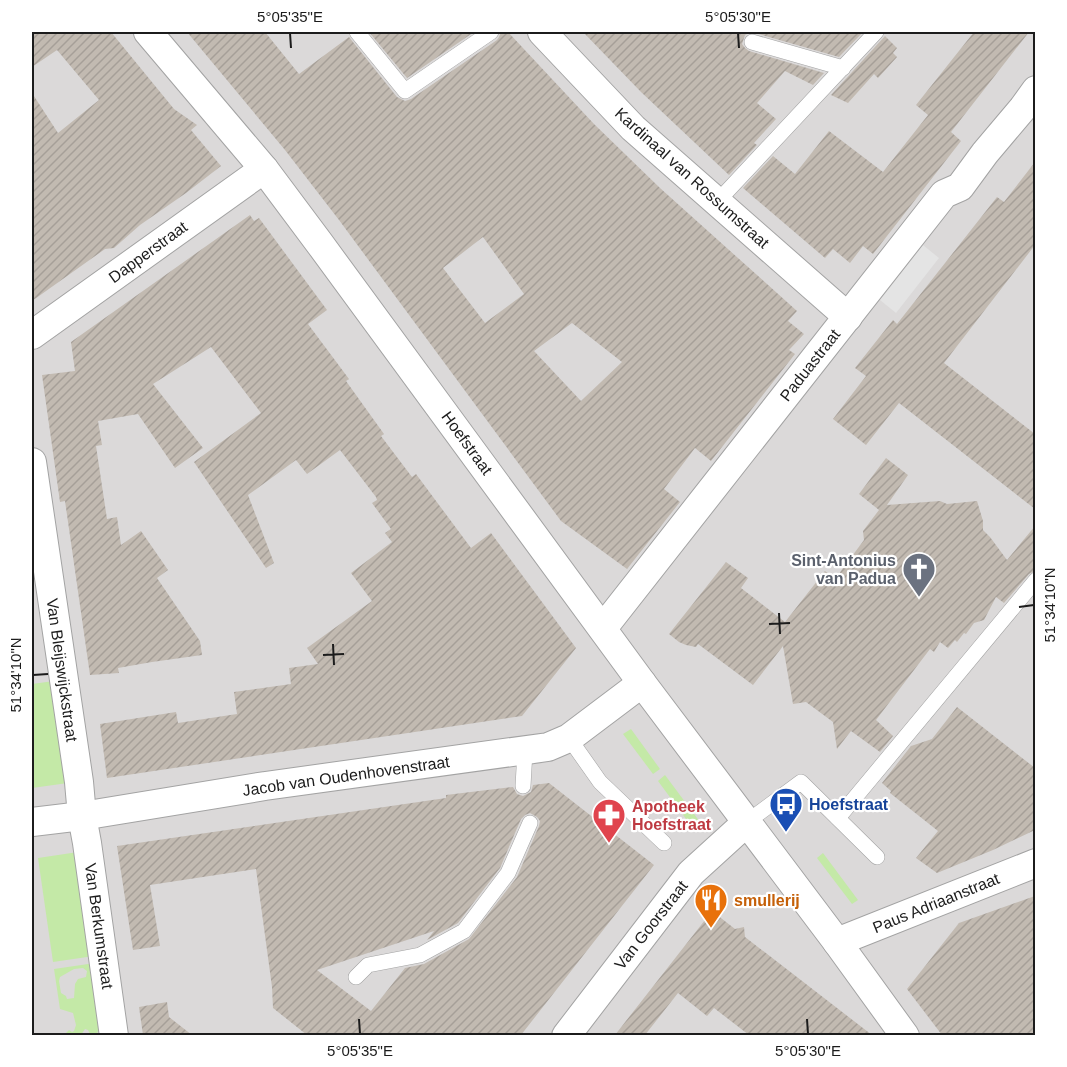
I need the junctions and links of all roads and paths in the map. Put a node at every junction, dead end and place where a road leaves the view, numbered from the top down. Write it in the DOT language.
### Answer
graph roads {
  1 [pos="148,32"];
  2 [pos="357,32"];
  3 [pos="491,32"];
  4 [pos="542,32"];
  5 [pos="876,32"];
  6 [pos="752,42"];
  7 [pos="843,68"];
  8 [pos="1031,106"];
  9 [pos="264,169"];
  10 [pos="717,202"];
  11 [pos="848,317"];
  12 [pos="32,335"];
  13 [pos="32,462"];
  14 [pos="36,525"];
  15 [pos="1035,580"];
  16 [pos="603,628"];
  17 [pos="642,683"];
  18 [pos="569,738"];
  19 [pos="525,751"];
  20 [pos="523,786"];
  21 [pos="82,816"];
  22 [pos="838,818"];
  23 [pos="32,822"];
  24 [pos="747,822"];
  25 [pos="530,823"];
  26 [pos="664,843"];
  27 [pos="876,856"];
  28 [pos="1035,863"];
  29 [pos="837,942"];
  30 [pos="356,977"];
  31 [pos="114,1035"];
  32 [pos="566,1035"];
  33 [pos="905,1035"];
  1 -- 9 [label="street, Hoefstraat"];
  2 -- 3 [label="lane"];
  4 -- 10 [label="street, Kardinaal van Rossumstraat"];
  5 -- 7 [label="lane"];
  6 -- 7 [label="lane"];
  7 -- 10 [label="lane"];
  8 -- 11 [label="street, Paduastraat"];
  9 -- 12 [label="street, Dapperstraat"];
  9 -- 16 [label="street, Hoefstraat"];
  10 -- 11 [label="street, Kardinaal van Rossumstraat"];
  11 -- 16 [label="street, Paduastraat"];
  13 -- 14 [label="street, Van Bleijswijckstraat"];
  14 -- 21 [label="street, Van Bleijswijckstraat"];
  15 -- 22 [label="lane"];
  16 -- 17 [label="street, Hoefstraat"];
  17 -- 18 [label="street, Jacob van Oudenhovenstraat"];
  17 -- 24 [label="street, Hoefstraat"];
  18 -- 19 [label="street, Jacob van Oudenhovenstraat"];
  18 -- 26 [label="lane"];
  19 -- 20 [label="lane"];
  19 -- 21 [label="street, Jacob van Oudenhovenstraat"];
  21 -- 23 [label="street, Jacob van Oudenhovenstraat"];
  21 -- 31 [label="street, Van Berkumstraat"];
  22 -- 24 [label="lane"];
  22 -- 27 [label="lane"];
  24 -- 29 [label="street, Hoefstraat"];
  24 -- 32 [label="street, Van Goorstraat"];
  25 -- 30 [label="lane"];
  28 -- 29 [label="street, Paus Adriaanstraat"];
  29 -- 33 [label="street, Hoefstraat"];
}
